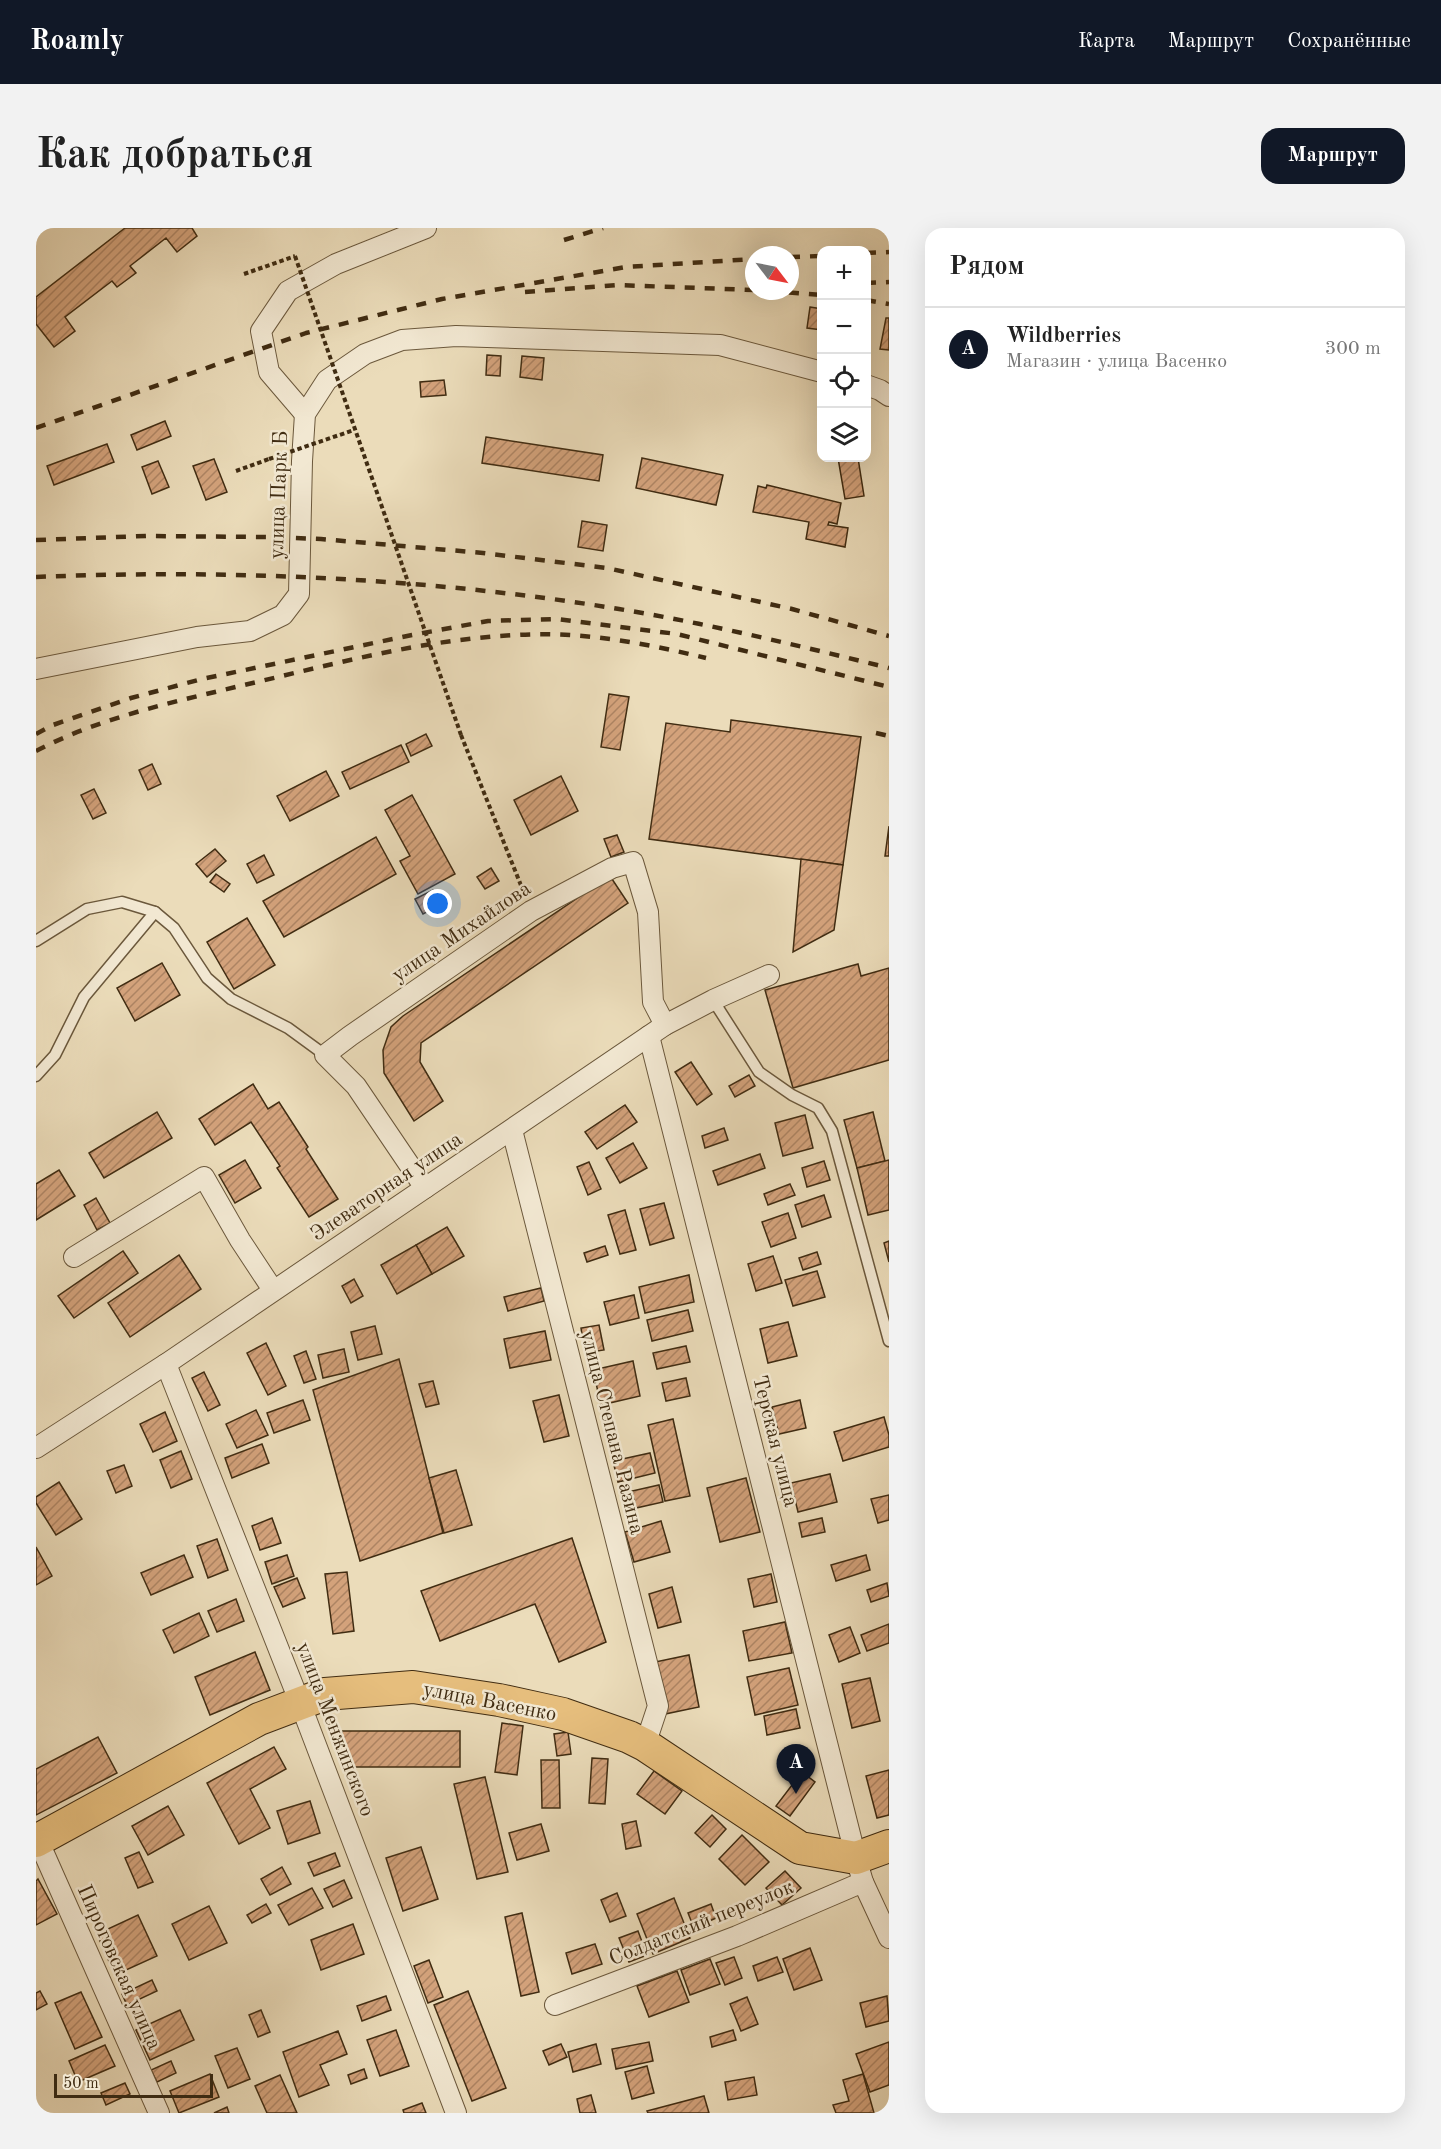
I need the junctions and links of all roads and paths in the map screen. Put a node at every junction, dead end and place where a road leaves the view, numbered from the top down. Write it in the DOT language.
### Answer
graph roads {
  1 [pos="426,228"];
  2 [pos="244,274"];
  3 [pos="817,371"];
  4 [pos="871,387"];
  5 [pos="889,396"];
  6 [pos="305,414"];
  7 [pos="354,430"];
  8 [pos="236,471"];
  9 [pos="36,669"];
  10 [pos="633,862"];
  11 [pos="531,911"];
  12 [pos="155,912"];
  13 [pos="36,941"];
  14 [pos="769,975"];
  15 [pos="713,1000"];
  16 [pos="657,1031"];
  17 [pos="325,1055"];
  18 [pos="36,1076"];
  19 [pos="512,1130"];
  20 [pos="425,1188"];
  21 [pos="74,1257"];
  22 [pos="273,1290"];
  23 [pos="889,1341"];
  24 [pos="166,1364"];
  25 [pos="36,1448"];
  26 [pos="300,1703"];
  27 [pos="645,1745"];
  28 [pos="37,1840"];
  29 [pos="889,1846"];
  30 [pos="860,1870"];
  31 [pos="889,1938"];
  32 [pos="555,2005"];
  33 [pos="159,2113"];
  34 [pos="456,2113"];
  1 -- 6 [label="street"];
  2 -- 7 [label="path, bridge"];
  3 -- 6 [label="street, улица Парк Б"];
  4 -- 5 [label="street"];
  6 -- 9 [label="street, улица Парк Б"];
  7 -- 8 [label="path, bridge"];
  7 -- 11 [label="path, bridge"];
  10 -- 11 [label="street, улица Михайлова"];
  10 -- 16 [label="street, Терская улица"];
  11 -- 17 [label="street, улица Михайлова"];
  12 -- 13 [label="lane"];
  12 -- 17 [label="lane"];
  12 -- 18 [label="lane"];
  14 -- 15 [label="street, Элеваторная улица"];
  15 -- 16 [label="street, Элеваторная улица"];
  15 -- 23 [label="lane"];
  16 -- 19 [label="street, Элеваторная улица"];
  16 -- 30 [label="street, Терская улица"];
  17 -- 20 [label="street"];
  19 -- 20 [label="street, Элеваторная улица"];
  19 -- 27 [label="street, улица Степана Разина"];
  20 -- 22 [label="street, Элеваторная улица"];
  21 -- 22 [label="street"];
  22 -- 24 [label="street, Элеваторная улица"];
  24 -- 25 [label="street, Элеваторная улица"];
  24 -- 26 [label="street, улица Менжинского"];
  26 -- 27 [label="main road, улица Васенко"];
  26 -- 28 [label="main road, улица Васенко"];
  26 -- 34 [label="street, улица Менжинского"];
  27 -- 30 [label="main road, улица Васенко"];
  28 -- 33 [label="street, Пироговская улица"];
  29 -- 30 [label="main road"];
  30 -- 31 [label="street"];
  30 -- 32 [label="street, Солдатский переулок"];
}
